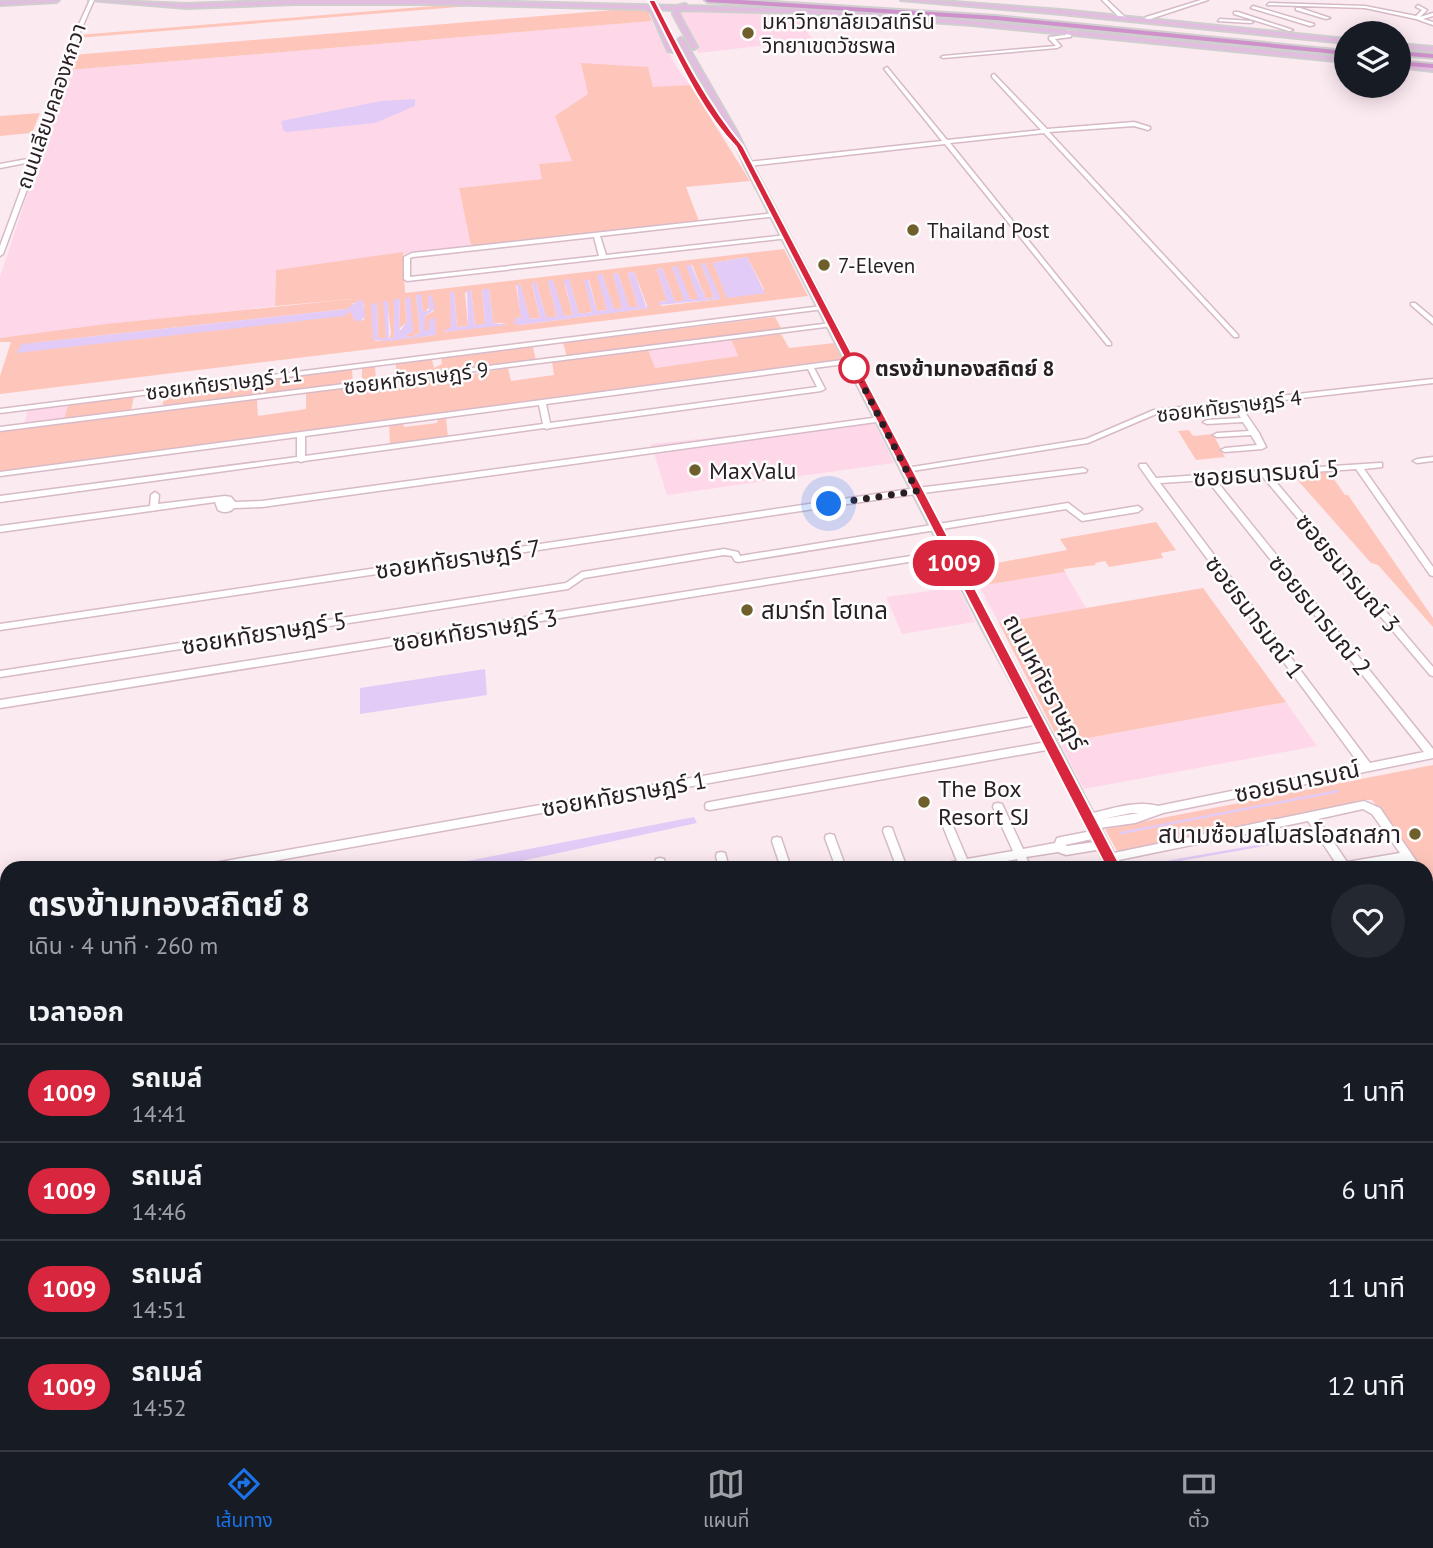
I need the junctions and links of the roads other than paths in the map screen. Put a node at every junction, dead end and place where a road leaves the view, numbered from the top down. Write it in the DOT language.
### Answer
graph roads {
  1 [pos="56,0"];
  2 [pos="92,0"];
  3 [pos="652,0"];
  4 [pos="660,0"];
  5 [pos="708,0"];
  6 [pos="818,0"];
  7 [pos="904,0"];
  8 [pos="1104,0"];
  9 [pos="1206,0"];
  10 [pos="1327,0"];
  11 [pos="1335,0"];
  12 [pos="1269,2"];
  13 [pos="0,3"];
  14 [pos="1290,4"];
  15 [pos="642,5"];
  16 [pos="1299,5"];
  17 [pos="1358,5"];
  18 [pos="685,6"];
  19 [pos="1418,6"];
  20 [pos="1253,7"];
  21 [pos="1330,8"];
  22 [pos="1316,15"];
  23 [pos="1433,15"];
  24 [pos="1236,16"];
  25 [pos="1282,16"];
  26 [pos="1328,18"];
  27 [pos="1124,19"];
  28 [pos="1417,19"];
  29 [pos="1220,20"];
  30 [pos="1145,21"];
  31 [pos="1433,23"];
  32 [pos="1061,24"];
  33 [pos="1312,25"];
  34 [pos="1263,26"];
  35 [pos="1291,30"];
  36 [pos="1068,32"];
  37 [pos="1334,39"];
  38 [pos="1334,46"];
  39 [pos="1411,47"];
  40 [pos="1433,49"];
  41 [pos="1411,54"];
  42 [pos="1334,55"];
  43 [pos="1334,56"];
  44 [pos="1334,56"];
  45 [pos="1433,56"];
  46 [pos="943,57"];
  47 [pos="1411,63"];
  48 [pos="1433,66"];
  49 [pos="887,69"];
  50 [pos="994,76"];
  51 [pos="696,85"];
  52 [pos="707,85"];
  53 [pos="1148,128"];
  54 [pos="1045,131"];
  55 [pos="946,142"];
  56 [pos="739,146"];
  57 [pos="35,161"];
  58 [pos="748,164"];
  59 [pos="0,168"];
  60 [pos="775,215"];
  61 [pos="597,235"];
  62 [pos="786,237"];
  63 [pos="0,254"];
  64 [pos="603,257"];
  65 [pos="1413,304"];
  66 [pos="822,308"];
  67 [pos="1433,322"];
  68 [pos="831,325"];
  69 [pos="1236,336"];
  70 [pos="1109,344"];
  71 [pos="851,363"];
  72 [pos="813,368"];
  73 [pos="1433,381"];
  74 [pos="542,402"];
  75 [pos="1236,404"];
  76 [pos="0,411"];
  77 [pos="880,419"];
  78 [pos="1246,420"];
  79 [pos="1208,422"];
  80 [pos="547,427"];
  81 [pos="0,429"];
  82 [pos="1255,433"];
  83 [pos="301,434"];
  84 [pos="1217,435"];
  85 [pos="1225,450"];
  86 [pos="1433,459"];
  87 [pos="300,460"];
  88 [pos="1417,461"];
  89 [pos="1379,465"];
  90 [pos="1143,466"];
  91 [pos="1358,466"];
  92 [pos="906,470"];
  93 [pos="1083,470"];
  94 [pos="1264,473"];
  95 [pos="0,474"];
  96 [pos="1209,477"];
  97 [pos="1154,481"];
  98 [pos="917,492"];
  99 [pos="155,495"];
  100 [pos="0,499"];
  101 [pos="153,507"];
  102 [pos="1138,509"];
  103 [pos="936,528"];
  104 [pos="0,529"];
  105 [pos="949,553"];
  106 [pos="1433,573"];
  107 [pos="0,627"];
  108 [pos="1433,673"];
  109 [pos="0,674"];
  110 [pos="0,704"];
  111 [pos="1039,720"];
  112 [pos="1052,744"];
  113 [pos="1432,754"];
  114 [pos="1367,767"];
  115 [pos="710,806"];
  116 [pos="998,807"];
  117 [pos="1310,816"];
  118 [pos="945,819"];
  119 [pos="888,831"];
  120 [pos="1095,831"];
  121 [pos="830,838"];
  122 [pos="777,841"];
  123 [pos="1019,854"];
  124 [pos="721,856"];
  125 [pos="1407,856"];
  126 [pos="248,861"];
  127 [pos="722,861"];
  128 [pos="784,861"];
  129 [pos="838,861"];
  130 [pos="899,861"];
  131 [pos="962,861"];
  132 [pos="987,861"];
  133 [pos="1022,861"];
  134 [pos="1110,861"];
  135 [pos="1119,861"];
  136 [pos="1340,861"];
  137 [pos="1378,861"];
  138 [pos="1411,861"];
  1 -- 13 [label="main road"];
  2 -- 15 [label="main road"];
  2 -- 57 [label="street, ถนนเลียบคลองหกวา"];
  3 -- 51 [label="main road, ถนนหทัยราษฎร์, bridge"];
  4 -- 52 [label="main road, ถนนหทัยราษฎร์"];
  5 -- 32 [label="highway"];
  6 -- 38 [label="highway"];
  7 -- 27 [label="main road"];
  8 -- 27 [label="street"];
  9 -- 30 [label="street"];
  10 -- 11 [label="street"];
  11 -- 17 [label="street"];
  12 -- 14 [label="street"];
  12 -- 16 [label="street"];
  15 -- 18 [label="main road"];
  15 -- 51 [label="main road"];
  16 -- 22 [label="street"];
  16 -- 25 [label="street"];
  16 -- 28 [label="street"];
  18 -- 36 [label="main road"];
  18 -- 52 [label="main road"];
  19 -- 28 [label="street"];
  20 -- 25 [label="street"];
  21 -- 22 [label="street"];
  22 -- 26 [label="street"];
  23 -- 28 [label="street"];
  24 -- 34 [label="street"];
  25 -- 33 [label="street"];
  25 -- 34 [label="street"];
  27 -- 30 [label="main road"];
  28 -- 31 [label="street"];
  29 -- 34 [label="street"];
  30 -- 34 [label="main road"];
  32 -- 42 [label="highway"];
  32 -- 43 [label="highway"];
  34 -- 35 [label="street"];
  34 -- 37 [label="main road"];
  36 -- 44 [label="main road"];
  36 -- 46 [label="street"];
  39 -- 40 [label="main road"];
  41 -- 45 [label="highway"];
  47 -- 48 [label="highway"];
  49 -- 55 [label="street"];
  50 -- 54 [label="street"];
  51 -- 56 [label="main road, ถนนหทัยราษฎร์"];
  52 -- 56 [label="main road, ถนนหทัยราษฎร์"];
  53 -- 54 [label="street"];
  54 -- 55 [label="street"];
  54 -- 69 [label="street"];
  55 -- 58 [label="street"];
  55 -- 70 [label="street"];
  56 -- 58 [label="main road, ถนนหทัยราษฎร์"];
  57 -- 59 [label="street"];
  57 -- 63 [label="street, ถนนเลียบคลองหกวา"];
  58 -- 60 [label="main road, ถนนหทัยราษฎร์"];
  60 -- 61 [label="street"];
  60 -- 62 [label="main road, ถนนหทัยราษฎร์"];
  61 -- 64 [label="street"];
  61 -- 64 [label="street"];
  62 -- 64 [label="street"];
  62 -- 66 [label="main road, ถนนหทัยราษฎร์"];
  65 -- 67 [label="street"];
  66 -- 68 [label="main road, ถนนหทัยราษฎร์"];
  66 -- 76 [label="street, ซอยหทัยราษฎร์ 11"];
  68 -- 71 [label="main road, ถนนหทัยราษฎร์"];
  68 -- 81 [label="street, ซอยหทัยราษฎร์ 9"];
  71 -- 72 [label="street"];
  71 -- 77 [label="main road, ถนนหทัยราษฎร์"];
  72 -- 74 [label="street"];
  72 -- 80 [label="street"];
  73 -- 75 [label="street, ซอยหทัยราษฎร์ 4"];
  74 -- 80 [label="street"];
  74 -- 83 [label="street"];
  75 -- 78 [label="street"];
  75 -- 92 [label="street, ซอยหทัยราษฎร์ 4"];
  77 -- 92 [label="main road, ถนนหทัยราษฎร์"];
  77 -- 101 [label="street"];
  78 -- 79 [label="street"];
  78 -- 82 [label="street"];
  80 -- 87 [label="street"];
  82 -- 84 [label="street"];
  82 -- 85 [label="street"];
  83 -- 87 [label="street"];
  83 -- 95 [label="street"];
  86 -- 88 [label="street"];
  87 -- 100 [label="street"];
  89 -- 91 [label="street, ซอยธนารมณ์ 5"];
  90 -- 97 [label="street, ซอยธนารมณ์ 1"];
  91 -- 94 [label="street, ซอยธนารมณ์ 5"];
  91 -- 106 [label="street"];
  92 -- 98 [label="main road, ถนนหทัยราษฎร์"];
  93 -- 98 [label="street, ซอยหทัยราษฎร์ 7"];
  94 -- 96 [label="street, ซอยธนารมณ์ 5"];
  94 -- 108 [label="street, ซอยธนารมณ์ 3"];
  96 -- 97 [label="street, ซอยธนารมณ์ 5"];
  96 -- 113 [label="street, ซอยธนารมณ์ 2"];
  97 -- 114 [label="street, ซอยธนารมณ์ 1"];
  98 -- 103 [label="main road, ถนนหทัยราษฎร์"];
  98 -- 107 [label="street, ซอยหทัยราษฎร์ 7"];
  99 -- 101 [label="street"];
  101 -- 104 [label="street"];
  102 -- 103 [label="street, ซอยหทัยราษฎร์ 5"];
  103 -- 105 [label="main road, ถนนหทัยราษฎร์"];
  103 -- 109 [label="street, ซอยหทัยราษฎร์ 5"];
  105 -- 110 [label="street, ซอยหทัยราษฎร์ 3"];
  105 -- 111 [label="main road, ถนนหทัยราษฎร์"];
  111 -- 112 [label="main road, ถนนหทัยราษฎร์"];
  111 -- 126 [label="street, ซอยหทัยราษฎร์ 1"];
  112 -- 115 [label="street"];
  112 -- 120 [label="main road, ถนนหทัยราษฎร์"];
  113 -- 114 [label="street, ซอยธนารมณ์"];
  114 -- 120 [label="street, ซอยธนารมณ์"];
  116 -- 123 [label="street"];
  117 -- 125 [label="street"];
  117 -- 135 [label="street"];
  117 -- 136 [label="street"];
  118 -- 131 [label="street"];
  119 -- 130 [label="street"];
  120 -- 123 [label="street, ซอยธนารมณ์"];
  120 -- 134 [label="main road, ถนนหทัยราษฎร์"];
  121 -- 129 [label="street"];
  122 -- 128 [label="street"];
  123 -- 132 [label="street, ซอยธนารมณ์"];
  123 -- 133 [label="street"];
  124 -- 127 [label="street"];
  125 -- 137 [label="street"];
  125 -- 138 [label="street"];
}
